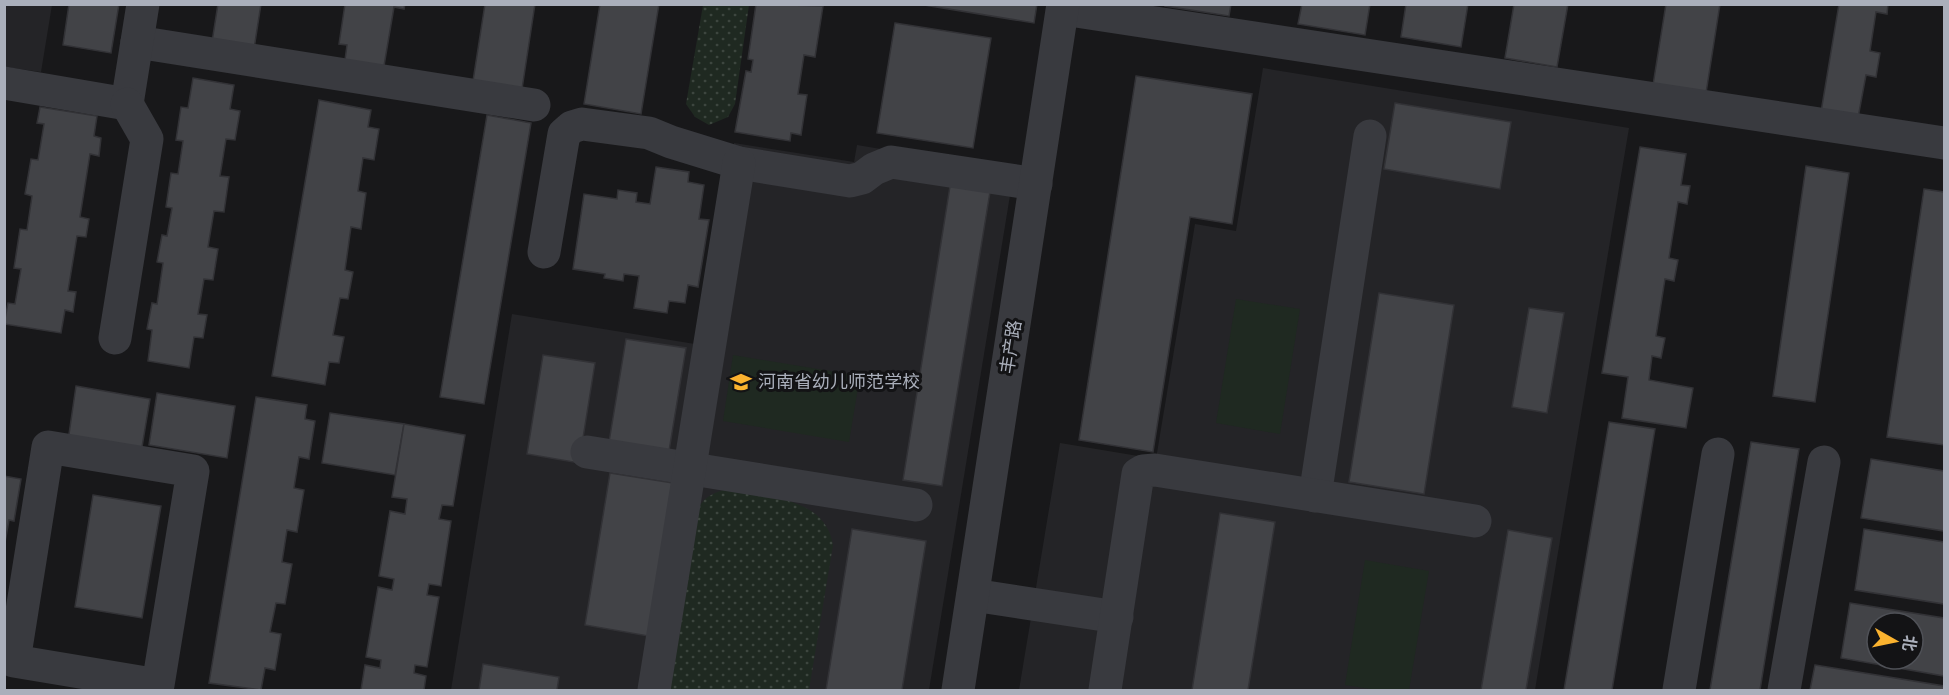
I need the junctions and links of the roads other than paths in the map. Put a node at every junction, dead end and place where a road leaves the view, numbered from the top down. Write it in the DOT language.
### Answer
graph roads {
  1 [pos="143,4"];
  2 [pos="1063,7"];
  3 [pos="137,42"];
  4 [pos="4,83"];
  5 [pos="127,104"];
  6 [pos="534,105"];
  7 [pos="1370,136"];
  8 [pos="1944,143"];
  9 [pos="740,164"];
  10 [pos="1036,184"];
  11 [pos="544,252"];
  12 [pos="115,338"];
  13 [pos="587,452"];
  14 [pos="1718,454"];
  15 [pos="1824,462"];
  16 [pos="690,468"];
  17 [pos="1315,496"];
  18 [pos="916,505"];
  19 [pos="1475,522"];
  20 [pos="973,595"];
  21 [pos="1117,617"];
  22 [pos="9,672"];
  23 [pos="654,690"];
  24 [pos="958,690"];
  25 [pos="1105,690"];
  26 [pos="1679,690"];
  27 [pos="1784,690"];
  1 -- 3 [label="street"];
  2 -- 8 [label="street"];
  2 -- 10 [label="street, 丰产路"];
  3 -- 5 [label="street"];
  3 -- 6 [label="street"];
  4 -- 5 [label="street"];
  5 -- 12 [label="street"];
  7 -- 17 [label="street"];
  9 -- 10 [label="street"];
  9 -- 11 [label="street"];
  9 -- 16 [label="street"];
  10 -- 20 [label="street, 丰产路"];
  13 -- 16 [label="street"];
  14 -- 26 [label="street"];
  15 -- 27 [label="street"];
  16 -- 18 [label="street"];
  16 -- 23 [label="street"];
  17 -- 19 [label="street"];
  17 -- 21 [label="street"];
  20 -- 21 [label="street"];
  20 -- 24 [label="street, 丰产路"];
  21 -- 25 [label="street"];
  22 -- 22 [label="street"];
}
